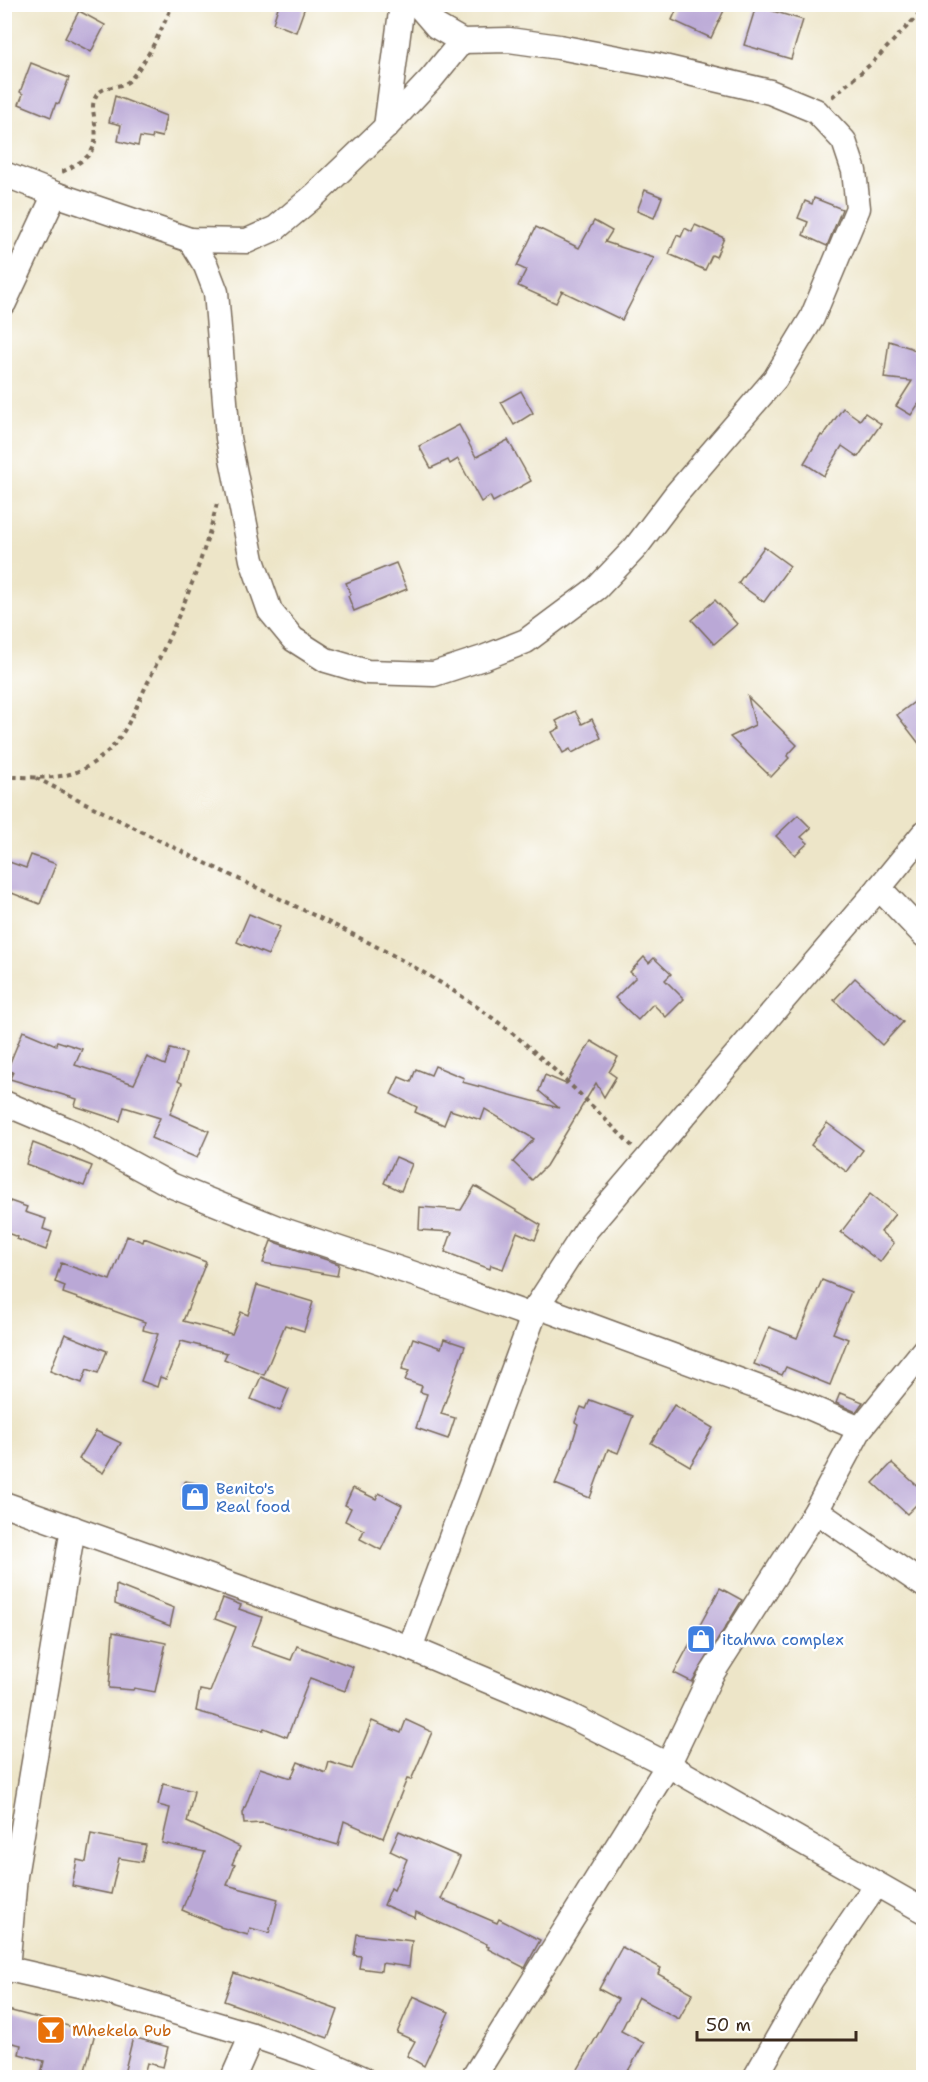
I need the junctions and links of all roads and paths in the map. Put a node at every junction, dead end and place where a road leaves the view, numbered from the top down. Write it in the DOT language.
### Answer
graph roads {
  1 [pos="174,4"];
  2 [pos="402,4"];
  3 [pos="417,4"];
  4 [pos="924,9"];
  5 [pos="462,41"];
  6 [pos="816,111"];
  7 [pos="386,127"];
  8 [pos="4,174"];
  9 [pos="45,190"];
  10 [pos="190,240"];
  11 [pos="4,303"];
  12 [pos="219,492"];
  13 [pos="4,777"];
  14 [pos="36,778"];
  15 [pos="924,832"];
  16 [pos="879,888"];
  17 [pos="924,935"];
  18 [pos="4,1103"];
  19 [pos="645,1160"];
  20 [pos="535,1311"];
  21 [pos="924,1350"];
  22 [pos="860,1429"];
  23 [pos="4,1504"];
  24 [pos="816,1511"];
  25 [pos="73,1528"];
  26 [pos="924,1585"];
  27 [pos="410,1648"];
  28 [pos="668,1765"];
  29 [pos="876,1885"];
  30 [pos="924,1911"];
  31 [pos="6,1968"];
  32 [pos="252,2035"];
  33 [pos="233,2078"];
  34 [pos="362,2078"];
  35 [pos="473,2078"];
  36 [pos="755,2078"];
  1 -- 9 [label="path"];
  2 -- 7 [label="street"];
  3 -- 5 [label="street"];
  4 -- 6 [label="path"];
  5 -- 6 [label="street"];
  5 -- 7 [label="street"];
  6 -- 10 [label="street"];
  7 -- 10 [label="street"];
  8 -- 9 [label="street"];
  9 -- 10 [label="street"];
  9 -- 11 [label="street"];
  12 -- 14 [label="path"];
  13 -- 14 [label="path"];
  14 -- 19 [label="path"];
  15 -- 16 [label="street"];
  16 -- 17 [label="street"];
  16 -- 19 [label="street"];
  18 -- 20 [label="street"];
  19 -- 20 [label="street"];
  20 -- 22 [label="street"];
  20 -- 27 [label="street"];
  21 -- 22 [label="street"];
  22 -- 24 [label="street"];
  23 -- 25 [label="street"];
  24 -- 26 [label="street"];
  24 -- 28 [label="street"];
  25 -- 27 [label="street"];
  25 -- 31 [label="street"];
  27 -- 28 [label="street"];
  28 -- 29 [label="street"];
  28 -- 35 [label="street"];
  29 -- 30 [label="street"];
  29 -- 36 [label="street"];
  31 -- 32 [label="street"];
  32 -- 33 [label="street"];
  32 -- 34 [label="street"];
}
